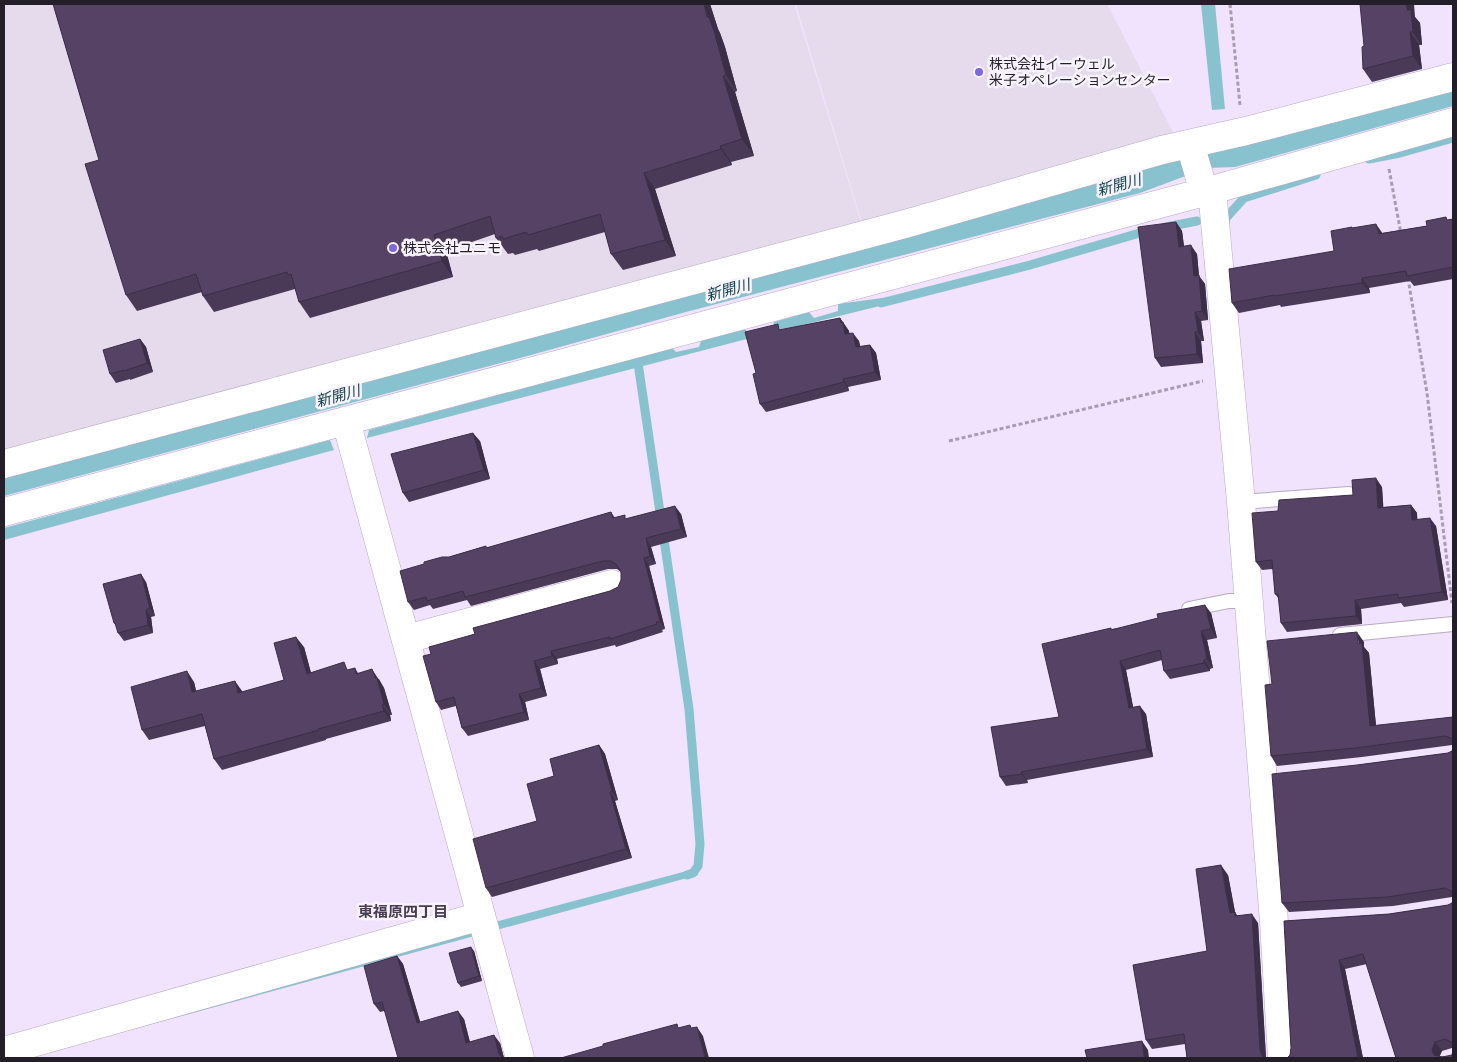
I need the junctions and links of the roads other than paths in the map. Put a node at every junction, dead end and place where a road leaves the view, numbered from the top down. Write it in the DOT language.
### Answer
graph roads {
  1 [pos="1453,77"];
  2 [pos="1453,122"];
  3 [pos="1200,172"];
  4 [pos="346,421"];
  5 [pos="4,464"];
  6 [pos="1349,494"];
  7 [pos="1241,502"];
  8 [pos="4,512"];
  9 [pos="612,584"];
  10 [pos="1248,601"];
  11 [pos="1176,611"];
  12 [pos="1453,624"];
  13 [pos="1328,636"];
  14 [pos="406,639"];
  15 [pos="481,916"];
  16 [pos="4,1051"];
  17 [pos="520,1058"];
  18 [pos="1282,1058"];
  1 -- 3 [label="street"];
  2 -- 3 [label="street"];
  3 -- 4 [label="street"];
  3 -- 5 [label="street"];
  3 -- 7 [label="street"];
  4 -- 8 [label="street"];
  4 -- 14 [label="street"];
  6 -- 7 [label="lane"];
  7 -- 10 [label="street"];
  9 -- 14 [label="street"];
  10 -- 11 [label="lane"];
  10 -- 18 [label="street"];
  12 -- 13 [label="lane"];
  14 -- 15 [label="street"];
  15 -- 16 [label="street"];
  15 -- 17 [label="street"];
}
